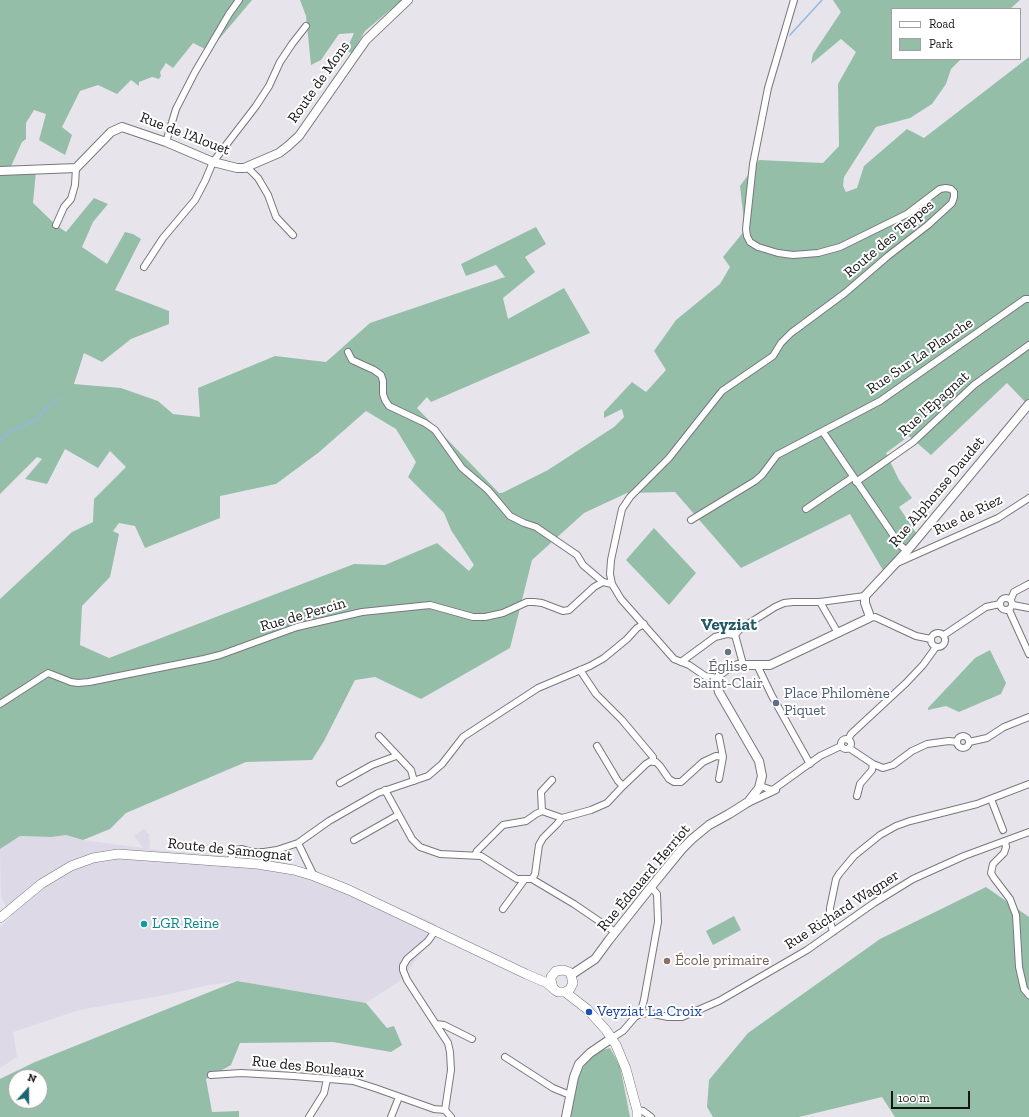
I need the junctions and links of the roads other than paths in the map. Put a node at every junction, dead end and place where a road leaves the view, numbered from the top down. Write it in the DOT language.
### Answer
graph roads {
  1 [pos="239,0"];
  2 [pos="408,0"];
  3 [pos="794,0"];
  4 [pos="306,26"];
  5 [pos="166,142"];
  6 [pos="213,162"];
  7 [pos="76,168"];
  8 [pos="244,168"];
  9 [pos="0,171"];
  10 [pos="56,225"];
  11 [pos="293,235"];
  12 [pos="144,267"];
  13 [pos="1029,299"];
  14 [pos="1029,345"];
  15 [pos="348,352"];
  16 [pos="1029,404"];
  17 [pos="823,432"];
  18 [pos="855,479"];
  19 [pos="1029,498"];
  20 [pos="806,509"];
  21 [pos="691,520"];
  22 [pos="907,551"];
  23 [pos="896,564"];
  24 [pos="603,582"];
  25 [pos="612,584"];
  26 [pos="1029,584"];
  27 [pos="865,596"];
  28 [pos="820,602"];
  29 [pos="1000,604"];
  30 [pos="1011,604"];
  31 [pos="1029,608"];
  32 [pos="869,618"];
  33 [pos="644,624"];
  34 [pos="838,633"];
  35 [pos="736,634"];
  36 [pos="944,635"];
  37 [pos="931,639"];
  38 [pos="936,646"];
  39 [pos="1029,654"];
  40 [pos="681,662"];
  41 [pos="743,664"];
  42 [pos="757,665"];
  43 [pos="580,670"];
  44 [pos="718,678"];
  45 [pos="0,704"];
  46 [pos="1029,717"];
  47 [pos="379,736"];
  48 [pos="719,737"];
  49 [pos="848,740"];
  50 [pos="598,746"];
  51 [pos="841,746"];
  52 [pos="849,748"];
  53 [pos="396,756"];
  54 [pos="723,757"];
  55 [pos="653,762"];
  56 [pos="810,764"];
  57 [pos="873,764"];
  58 [pos="719,779"];
  59 [pos="552,780"];
  60 [pos="414,781"];
  61 [pos="340,783"];
  62 [pos="1029,784"];
  63 [pos="781,785"];
  64 [pos="623,786"];
  65 [pos="760,786"];
  66 [pos="384,790"];
  67 [pos="857,796"];
  68 [pos="990,799"];
  69 [pos="744,804"];
  70 [pos="542,811"];
  71 [pos="398,815"];
  72 [pos="562,818"];
  73 [pos="1003,830"];
  74 [pos="1029,832"];
  75 [pos="354,840"];
  76 [pos="1004,841"];
  77 [pos="298,843"];
  78 [pos="476,855"];
  79 [pos="230,861"];
  80 [pos="314,876"];
  81 [pos="529,879"];
  82 [pos="651,887"];
  83 [pos="503,909"];
  84 [pos="0,918"];
  85 [pos="435,931"];
  86 [pos="615,932"];
  87 [pos="833,932"];
  88 [pos="526,974"];
  89 [pos="553,974"];
  90 [pos="572,979"];
  91 [pos="553,988"];
  92 [pos="565,992"];
  93 [pos="1029,995"];
  94 [pos="587,1009"];
  95 [pos="640,1014"];
  96 [pos="436,1024"];
  97 [pos="612,1038"];
  98 [pos="472,1039"];
  99 [pos="505,1057"];
  100 [pos="211,1075"];
  101 [pos="327,1079"];
  102 [pos="570,1095"];
  103 [pos="399,1097"];
  104 [pos="445,1110"];
  105 [pos="637,1114"];
  106 [pos="309,1117"];
  107 [pos="391,1117"];
  108 [pos="451,1117"];
  109 [pos="566,1117"];
  110 [pos="651,1117"];
  1 -- 5 [label="street"];
  2 -- 8 [label="street, Route de Mons"];
  3 -- 25 [label="street, Route des Teppes"];
  4 -- 6 [label="street"];
  5 -- 6 [label="street, Rue de l'Alouet"];
  5 -- 7 [label="street, Rue de l'Alouet"];
  6 -- 8 [label="street, Rue de l'Alouet"];
  6 -- 12 [label="street"];
  7 -- 9 [label="street"];
  7 -- 10 [label="street"];
  8 -- 11 [label="street"];
  13 -- 17 [label="street, Rue Sur La Planche"];
  14 -- 18 [label="street, Rue l'Epagnat"];
  15 -- 24 [label="street"];
  16 -- 22 [label="street, Rue Alphonse Daudet"];
  17 -- 18 [label="street"];
  17 -- 21 [label="street, Rue Sur La Planche"];
  18 -- 20 [label="street, Rue l'Epagnat"];
  18 -- 22 [label="street"];
  19 -- 23 [label="street, Rue de Riez"];
  22 -- 23 [label="street, Rue Alphonse Daudet"];
  23 -- 27 [label="street, Rue Alphonse Daudet"];
  24 -- 25 [label="street"];
  24 -- 45 [label="street, Rue de Percin"];
  25 -- 33 [label="street"];
  26 -- 30 [label="street"];
  27 -- 28 [label="street"];
  27 -- 32 [label="street"];
  28 -- 34 [label="street"];
  28 -- 35 [label="street"];
  29 -- 30 [label="street"];
  29 -- 30 [label="street"];
  29 -- 36 [label="street"];
  30 -- 31 [label="street"];
  30 -- 39 [label="street"];
  32 -- 34 [label="street"];
  32 -- 37 [label="street"];
  33 -- 40 [label="street"];
  33 -- 43 [label="street"];
  34 -- 42 [label="street"];
  35 -- 40 [label="street"];
  35 -- 41 [label="street"];
  36 -- 37 [label="street"];
  36 -- 38 [label="street"];
  37 -- 38 [label="street"];
  38 -- 49 [label="street"];
  40 -- 44 [label="street"];
  41 -- 42 [label="street"];
  41 -- 44 [label="street"];
  42 -- 56 [label="street"];
  43 -- 55 [label="street"];
  43 -- 60 [label="street"];
  44 -- 65 [label="street"];
  46 -- 57 [label="street"];
  47 -- 53 [label="street"];
  48 -- 54 [label="street"];
  49 -- 51 [label="street"];
  49 -- 52 [label="street"];
  50 -- 64 [label="street"];
  51 -- 52 [label="street"];
  51 -- 56 [label="street"];
  52 -- 57 [label="street"];
  53 -- 60 [label="street"];
  53 -- 61 [label="street"];
  54 -- 55 [label="street"];
  54 -- 58 [label="street"];
  55 -- 64 [label="street"];
  56 -- 63 [label="street"];
  57 -- 67 [label="street"];
  59 -- 70 [label="street"];
  60 -- 66 [label="street"];
  62 -- 68 [label="street"];
  63 -- 65 [label="street"];
  63 -- 69 [label="street"];
  64 -- 72 [label="street"];
  65 -- 69 [label="street, Rue Édouard Herriot"];
  66 -- 71 [label="street"];
  66 -- 77 [label="street"];
  68 -- 73 [label="street"];
  68 -- 87 [label="street"];
  69 -- 82 [label="street, Rue Édouard Herriot"];
  70 -- 72 [label="street"];
  70 -- 78 [label="street"];
  71 -- 75 [label="street"];
  71 -- 78 [label="street"];
  72 -- 81 [label="street"];
  74 -- 76 [label="street, Rue Richard Wagner"];
  76 -- 87 [label="street, Rue Richard Wagner"];
  76 -- 93 [label="street"];
  77 -- 79 [label="street"];
  77 -- 80 [label="street"];
  78 -- 81 [label="street"];
  79 -- 80 [label="main road, Route de Samognat"];
  79 -- 84 [label="main road, Route de Samognat"];
  80 -- 85 [label="main road, Route de Samognat"];
  81 -- 83 [label="street"];
  81 -- 86 [label="street"];
  82 -- 86 [label="street, Rue Édouard Herriot"];
  82 -- 95 [label="street"];
  85 -- 88 [label="main road, Route de Samognat"];
  85 -- 96 [label="street"];
  86 -- 90 [label="street, Rue Édouard Herriot"];
  87 -- 95 [label="street, Rue Richard Wagner"];
  88 -- 89 [label="main road, Route de Samognat"];
  88 -- 91 [label="main road, Route de Samognat"];
  89 -- 90 [label="main road"];
  89 -- 91 [label="main road"];
  90 -- 92 [label="main road"];
  90 -- 94 [label="main road"];
  91 -- 92 [label="main road"];
  92 -- 94 [label="main road"];
  94 -- 97 [label="main road"];
  95 -- 97 [label="street"];
  96 -- 98 [label="street"];
  96 -- 104 [label="street"];
  97 -- 102 [label="street"];
  97 -- 105 [label="main road"];
  99 -- 102 [label="street"];
  100 -- 101 [label="street, Rue des Bouleaux"];
  101 -- 103 [label="street, Rue des Bouleaux"];
  101 -- 106 [label="street"];
  102 -- 109 [label="street"];
  103 -- 104 [label="street, Rue des Bouleaux"];
  103 -- 107 [label="street"];
  104 -- 108 [label="street"];
  105 -- 110 [label="street"];
}
